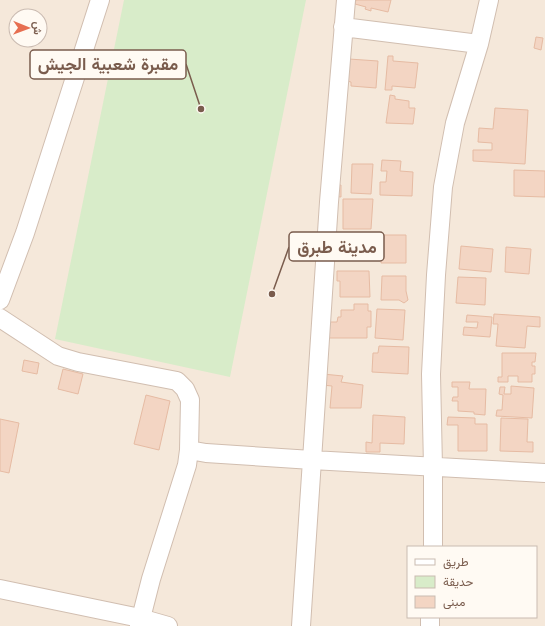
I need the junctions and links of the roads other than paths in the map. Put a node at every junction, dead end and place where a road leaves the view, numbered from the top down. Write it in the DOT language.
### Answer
graph roads {
  1 [pos="100,0"];
  2 [pos="346,0"];
  3 [pos="489,0"];
  4 [pos="343,27"];
  5 [pos="479,44"];
  6 [pos="1,295"];
  7 [pos="0,318"];
  8 [pos="189,450"];
  9 [pos="312,460"];
  10 [pos="433,467"];
  11 [pos="545,473"];
  12 [pos="432,546"];
  13 [pos="0,589"];
  14 [pos="139,622"];
  15 [pos="168,626"];
  16 [pos="301,626"];
  1 -- 6 [label="street"];
  2 -- 4 [label="street"];
  3 -- 5 [label="street"];
  4 -- 5 [label="street"];
  4 -- 9 [label="street"];
  5 -- 10 [label="street"];
  7 -- 8 [label="street"];
  8 -- 9 [label="street"];
  8 -- 14 [label="street"];
  9 -- 10 [label="street"];
  9 -- 16 [label="street"];
  10 -- 11 [label="street"];
  10 -- 12 [label="street"];
  13 -- 14 [label="street"];
  14 -- 15 [label="street"];
}
